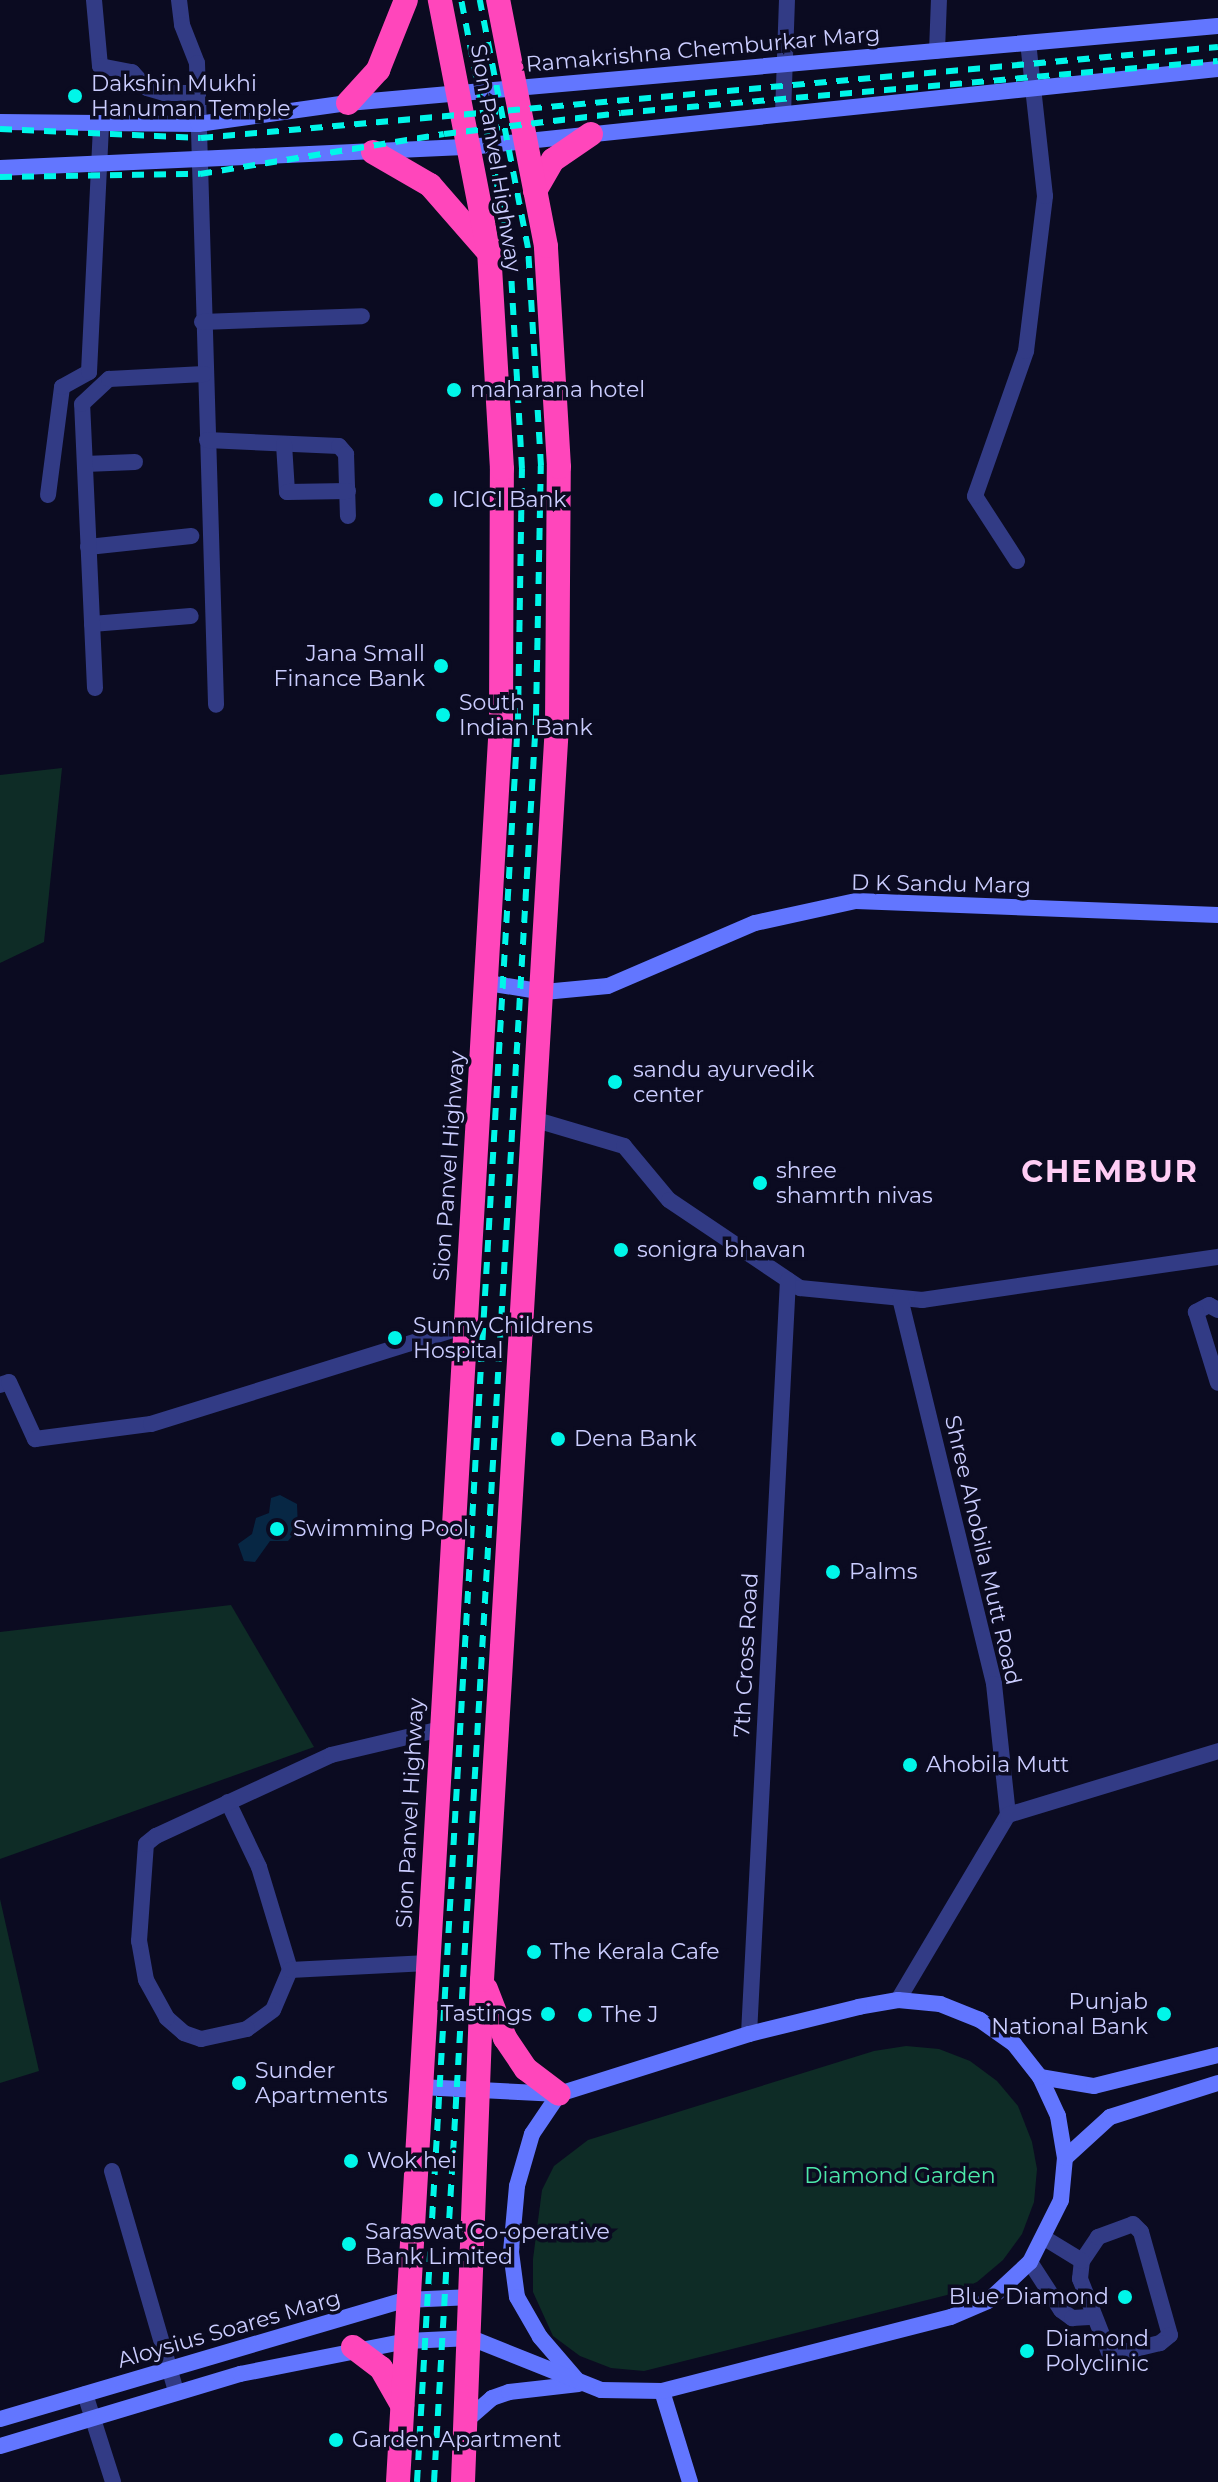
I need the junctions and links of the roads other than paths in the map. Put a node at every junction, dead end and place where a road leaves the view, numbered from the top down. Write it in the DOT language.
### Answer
graph roads {
  1 [pos="94,0"];
  2 [pos="179,0"];
  3 [pos="406,0"];
  4 [pos="440,0"];
  5 [pos="498,0"];
  6 [pos="787,0"];
  7 [pos="939,0"];
  8 [pos="1218,26"];
  9 [pos="1028,43"];
  10 [pos="937,51"];
  11 [pos="783,64"];
  12 [pos="1218,69"];
  13 [pos="516,88"];
  14 [pos="1033,88"];
  15 [pos="198,93"];
  16 [pos="460,93"];
  17 [pos="348,103"];
  18 [pos="783,114"];
  19 [pos="0,122"];
  20 [pos="101,123"];
  21 [pos="198,124"];
  22 [pos="591,134"];
  23 [pos="526,141"];
  24 [pos="470,147"];
  25 [pos="373,152"];
  26 [pos="100,163"];
  27 [pos="199,163"];
  28 [pos="0,168"];
  29 [pos="535,191"];
  30 [pos="489,253"];
  31 [pos="362,316"];
  32 [pos="202,322"];
  33 [pos="204,374"];
  34 [pos="207,440"];
  35 [pos="284,444"];
  36 [pos="135,462"];
  37 [pos="85,464"];
  38 [pos="348,491"];
  39 [pos="48,495"];
  40 [pos="348,516"];
  41 [pos="191,536"];
  42 [pos="88,547"];
  43 [pos="1017,561"];
  44 [pos="191,616"];
  45 [pos="92,624"];
  46 [pos="95,688"];
  47 [pos="216,705"];
  48 [pos="1218,915"];
  49 [pos="488,983"];
  50 [pos="544,992"];
  51 [pos="533,1119"];
  52 [pos="1218,1257"];
  53 [pos="788,1280"];
  54 [pos="900,1298"];
  55 [pos="1218,1310"];
  56 [pos="465,1326"];
  57 [pos="1218,1383"];
  58 [pos="0,1385"];
  59 [pos="441,1729"];
  60 [pos="1218,1751"];
  61 [pos="228,1802"];
  62 [pos="1008,1815"];
  63 [pos="428,1963"];
  64 [pos="290,1970"];
  65 [pos="482,1980"];
  66 [pos="898,2000"];
  67 [pos="749,2034"];
  68 [pos="1218,2055"];
  69 [pos="1040,2077"];
  70 [pos="1218,2083"];
  71 [pos="420,2087"];
  72 [pos="477,2090"];
  73 [pos="559,2094"];
  74 [pos="1065,2158"];
  75 [pos="112,2171"];
  76 [pos="1046,2239"];
  77 [pos="1082,2261"];
  78 [pos="1030,2262"];
  79 [pos="472,2297"];
  80 [pos="405,2300"];
  81 [pos="1094,2317"];
  82 [pos="310,2328"];
  83 [pos="471,2338"];
  84 [pos="257,2341"];
  85 [pos="407,2341"];
  86 [pos="353,2347"];
  87 [pos="315,2357"];
  88 [pos="265,2368"];
  89 [pos="170,2369"];
  90 [pos="581,2384"];
  91 [pos="662,2391"];
  92 [pos="176,2392"];
  93 [pos="85,2394"];
  94 [pos="403,2407"];
  95 [pos="92,2416"];
  96 [pos="0,2419"];
  97 [pos="468,2419"];
  98 [pos="0,2446"];
  99 [pos="113,2482"];
  100 [pos="398,2482"];
  101 [pos="463,2482"];
  102 [pos="690,2482"];
  1 -- 15 [label="street"];
  2 -- 15 [label="street"];
  3 -- 17 [label="highway"];
  4 -- 16 [label="highway, Sion Panvel Highway"];
  5 -- 13 [label="highway, Sion Panvel Highway"];
  6 -- 11 [label="street"];
  7 -- 10 [label="street"];
  8 -- 9 [label="main road, Ramakrishna Chemburkar Marg"];
  9 -- 10 [label="main road, Ramakrishna Chemburkar Marg"];
  9 -- 14 [label="street"];
  10 -- 11 [label="main road, Ramakrishna Chemburkar Marg"];
  11 -- 13 [label="main road, Ramakrishna Chemburkar Marg"];
  11 -- 18 [label="street"];
  12 -- 14 [label="main road"];
  13 -- 16 [label="main road, Ramakrishna Chemburkar Marg"];
  13 -- 23 [label="highway, Sion Panvel Highway"];
  14 -- 18 [label="main road"];
  14 -- 43 [label="street"];
  15 -- 21 [label="street"];
  16 -- 17 [label="main road, Ramakrishna Chemburkar Marg"];
  16 -- 24 [label="highway, Sion Panvel Highway"];
  17 -- 21 [label="main road, Ramakrishna Chemburkar Marg"];
  18 -- 22 [label="main road"];
  19 -- 20 [label="main road, Ramakrishna Chemburkar Marg"];
  20 -- 21 [label="main road, Ramakrishna Chemburkar Marg"];
  20 -- 26 [label="street"];
  21 -- 27 [label="street"];
  22 -- 23 [label="main road"];
  22 -- 29 [label="highway"];
  23 -- 24 [label="main road"];
  23 -- 29 [label="highway, Sion Panvel Highway"];
  24 -- 25 [label="main road"];
  24 -- 30 [label="highway, Sion Panvel Highway"];
  25 -- 27 [label="main road"];
  25 -- 30 [label="highway"];
  26 -- 27 [label="main road"];
  26 -- 28 [label="main road"];
  26 -- 39 [label="street"];
  27 -- 32 [label="street"];
  29 -- 50 [label="highway, Sion Panvel Highway"];
  30 -- 49 [label="highway, Sion Panvel Highway"];
  31 -- 32 [label="street"];
  32 -- 33 [label="street"];
  33 -- 34 [label="street"];
  33 -- 37 [label="street"];
  34 -- 35 [label="street"];
  34 -- 47 [label="street"];
  35 -- 38 [label="street"];
  35 -- 38 [label="street"];
  36 -- 37 [label="street"];
  37 -- 42 [label="street"];
  38 -- 40 [label="street"];
  41 -- 42 [label="street"];
  42 -- 45 [label="street"];
  44 -- 45 [label="street"];
  45 -- 46 [label="street"];
  48 -- 50 [label="main road, D K Sandu Marg"];
  49 -- 50 [label="main road, D K Sandu Marg"];
  49 -- 56 [label="highway, Sion Panvel Highway"];
  50 -- 51 [label="highway, Sion Panvel Highway"];
  51 -- 53 [label="street"];
  51 -- 65 [label="highway, Sion Panvel Highway"];
  52 -- 54 [label="street"];
  53 -- 54 [label="street"];
  53 -- 67 [label="street, 7th Cross Road"];
  54 -- 62 [label="street, Shree Ahobila Mutt Road"];
  55 -- 57 [label="street"];
  56 -- 58 [label="street"];
  56 -- 59 [label="highway, Sion Panvel Highway"];
  59 -- 61 [label="street"];
  59 -- 63 [label="highway, Sion Panvel Highway"];
  60 -- 62 [label="street"];
  61 -- 64 [label="street"];
  61 -- 64 [label="street"];
  62 -- 66 [label="street"];
  63 -- 64 [label="street"];
  63 -- 71 [label="highway, Sion Panvel Highway"];
  65 -- 72 [label="highway, Sion Panvel Highway"];
  65 -- 73 [label="highway"];
  66 -- 67 [label="main road"];
  66 -- 69 [label="main road"];
  67 -- 73 [label="main road"];
  68 -- 69 [label="main road"];
  69 -- 74 [label="main road"];
  70 -- 74 [label="main road"];
  71 -- 72 [label="main road"];
  71 -- 80 [label="highway, Sion Panvel Highway"];
  72 -- 73 [label="main road"];
  72 -- 79 [label="highway, Sion Panvel Highway"];
  73 -- 90 [label="main road"];
  74 -- 76 [label="main road"];
  75 -- 89 [label="street"];
  76 -- 77 [label="street"];
  76 -- 78 [label="main road"];
  77 -- 81 [label="street"];
  77 -- 81 [label="street"];
  78 -- 81 [label="street"];
  78 -- 91 [label="main road"];
  79 -- 80 [label="main road, Aloysius Soares Marg"];
  79 -- 83 [label="highway, Sion Panvel Highway"];
  80 -- 82 [label="main road, Aloysius Soares Marg"];
  80 -- 85 [label="highway, Sion Panvel Highway"];
  82 -- 84 [label="main road, Aloysius Soares Marg"];
  82 -- 87 [label="main road"];
  83 -- 85 [label="main road, Aloysius Soares Marg"];
  83 -- 90 [label="main road"];
  83 -- 97 [label="highway, Sion Panvel Highway"];
  84 -- 88 [label="main road"];
  84 -- 89 [label="main road, Aloysius Soares Marg"];
  85 -- 86 [label="main road, Aloysius Soares Marg"];
  85 -- 94 [label="highway, Sion Panvel Highway"];
  86 -- 87 [label="main road, Aloysius Soares Marg"];
  86 -- 94 [label="highway"];
  87 -- 88 [label="main road, Aloysius Soares Marg"];
  88 -- 92 [label="main road, Aloysius Soares Marg"];
  89 -- 92 [label="street"];
  89 -- 93 [label="main road, Aloysius Soares Marg"];
  90 -- 91 [label="main road"];
  90 -- 97 [label="main road"];
  91 -- 102 [label="main road"];
  92 -- 95 [label="main road, Aloysius Soares Marg"];
  93 -- 95 [label="street"];
  93 -- 96 [label="main road, Aloysius Soares Marg"];
  94 -- 100 [label="highway, Sion Panvel Highway"];
  95 -- 98 [label="main road, Aloysius Soares Marg"];
  95 -- 99 [label="street"];
  97 -- 101 [label="highway, Sion Panvel Highway"];
}
